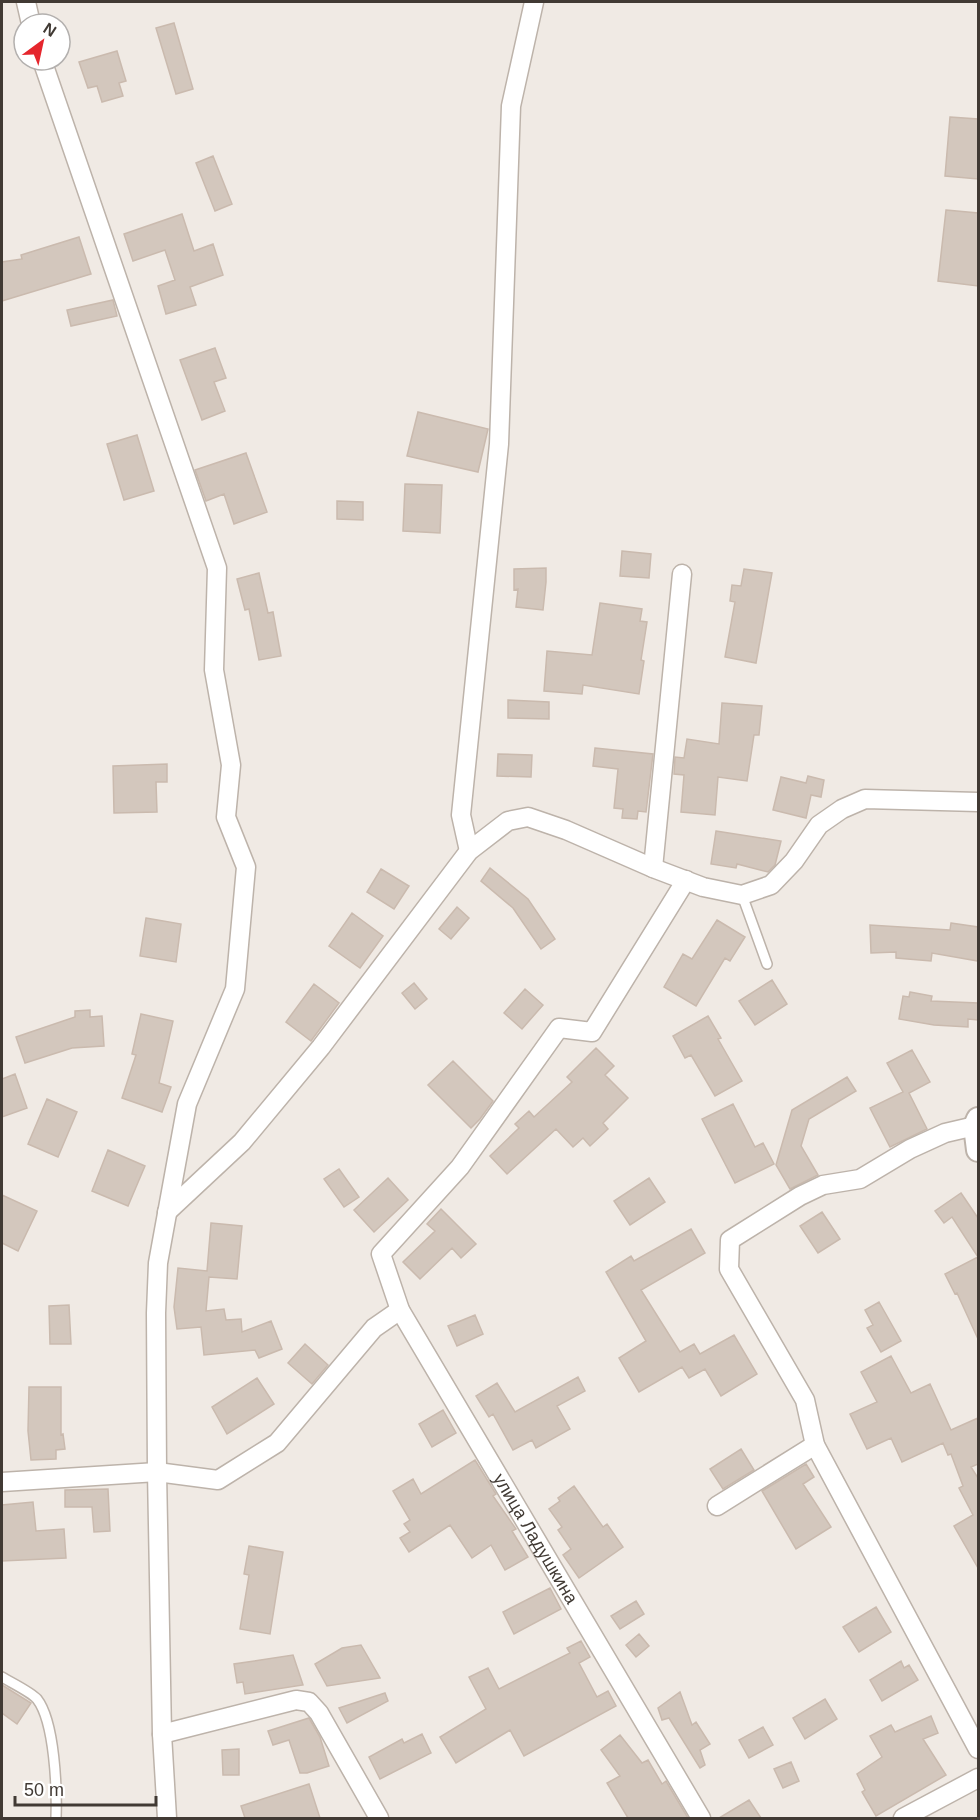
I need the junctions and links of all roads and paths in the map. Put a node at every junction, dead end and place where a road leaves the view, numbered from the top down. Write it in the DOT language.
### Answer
graph roads {
  1 [pos="534,2"];
  2 [pos="46,72"];
  3 [pos="682,574"];
  4 [pos="978,802"];
  5 [pos="470,851"];
  6 [pos="653,868"];
  7 [pos="686,880"];
  8 [pos="742,895"];
  9 [pos="767,964"];
  10 [pos="977,1122"];
  11 [pos="978,1150"];
  12 [pos="167,1212"];
  13 [pos="400,1310"];
  14 [pos="815,1445"];
  15 [pos="157,1472"];
  16 [pos="2,1482"];
  17 [pos="717,1506"];
  18 [pos="2,1677"];
  19 [pos="162,1734"];
  20 [pos="978,1749"];
  21 [pos="978,1778"];
  22 [pos="56,1818"];
  23 [pos="167,1818"];
  24 [pos="379,1818"];
  25 [pos="701,1818"];
  26 [pos="903,1818"];
  1 -- 5 [label="street"];
  2 -- 12 [label="street"];
  3 -- 6 [label="street"];
  4 -- 8 [label="street"];
  5 -- 6 [label="street"];
  5 -- 12 [label="street"];
  6 -- 7 [label="street"];
  7 -- 8 [label="street"];
  7 -- 13 [label="street, улица Ладушкина"];
  8 -- 9 [label="lane"];
  10 -- 11 [label="street"];
  10 -- 14 [label="street"];
  12 -- 15 [label="street"];
  13 -- 15 [label="street"];
  13 -- 25 [label="street, улица Ладушкина"];
  14 -- 17 [label="street"];
  14 -- 20 [label="street"];
  15 -- 16 [label="street"];
  15 -- 19 [label="street"];
  18 -- 22 [label="lane"];
  19 -- 23 [label="street"];
  19 -- 24 [label="street"];
  21 -- 26 [label="street"];
}
